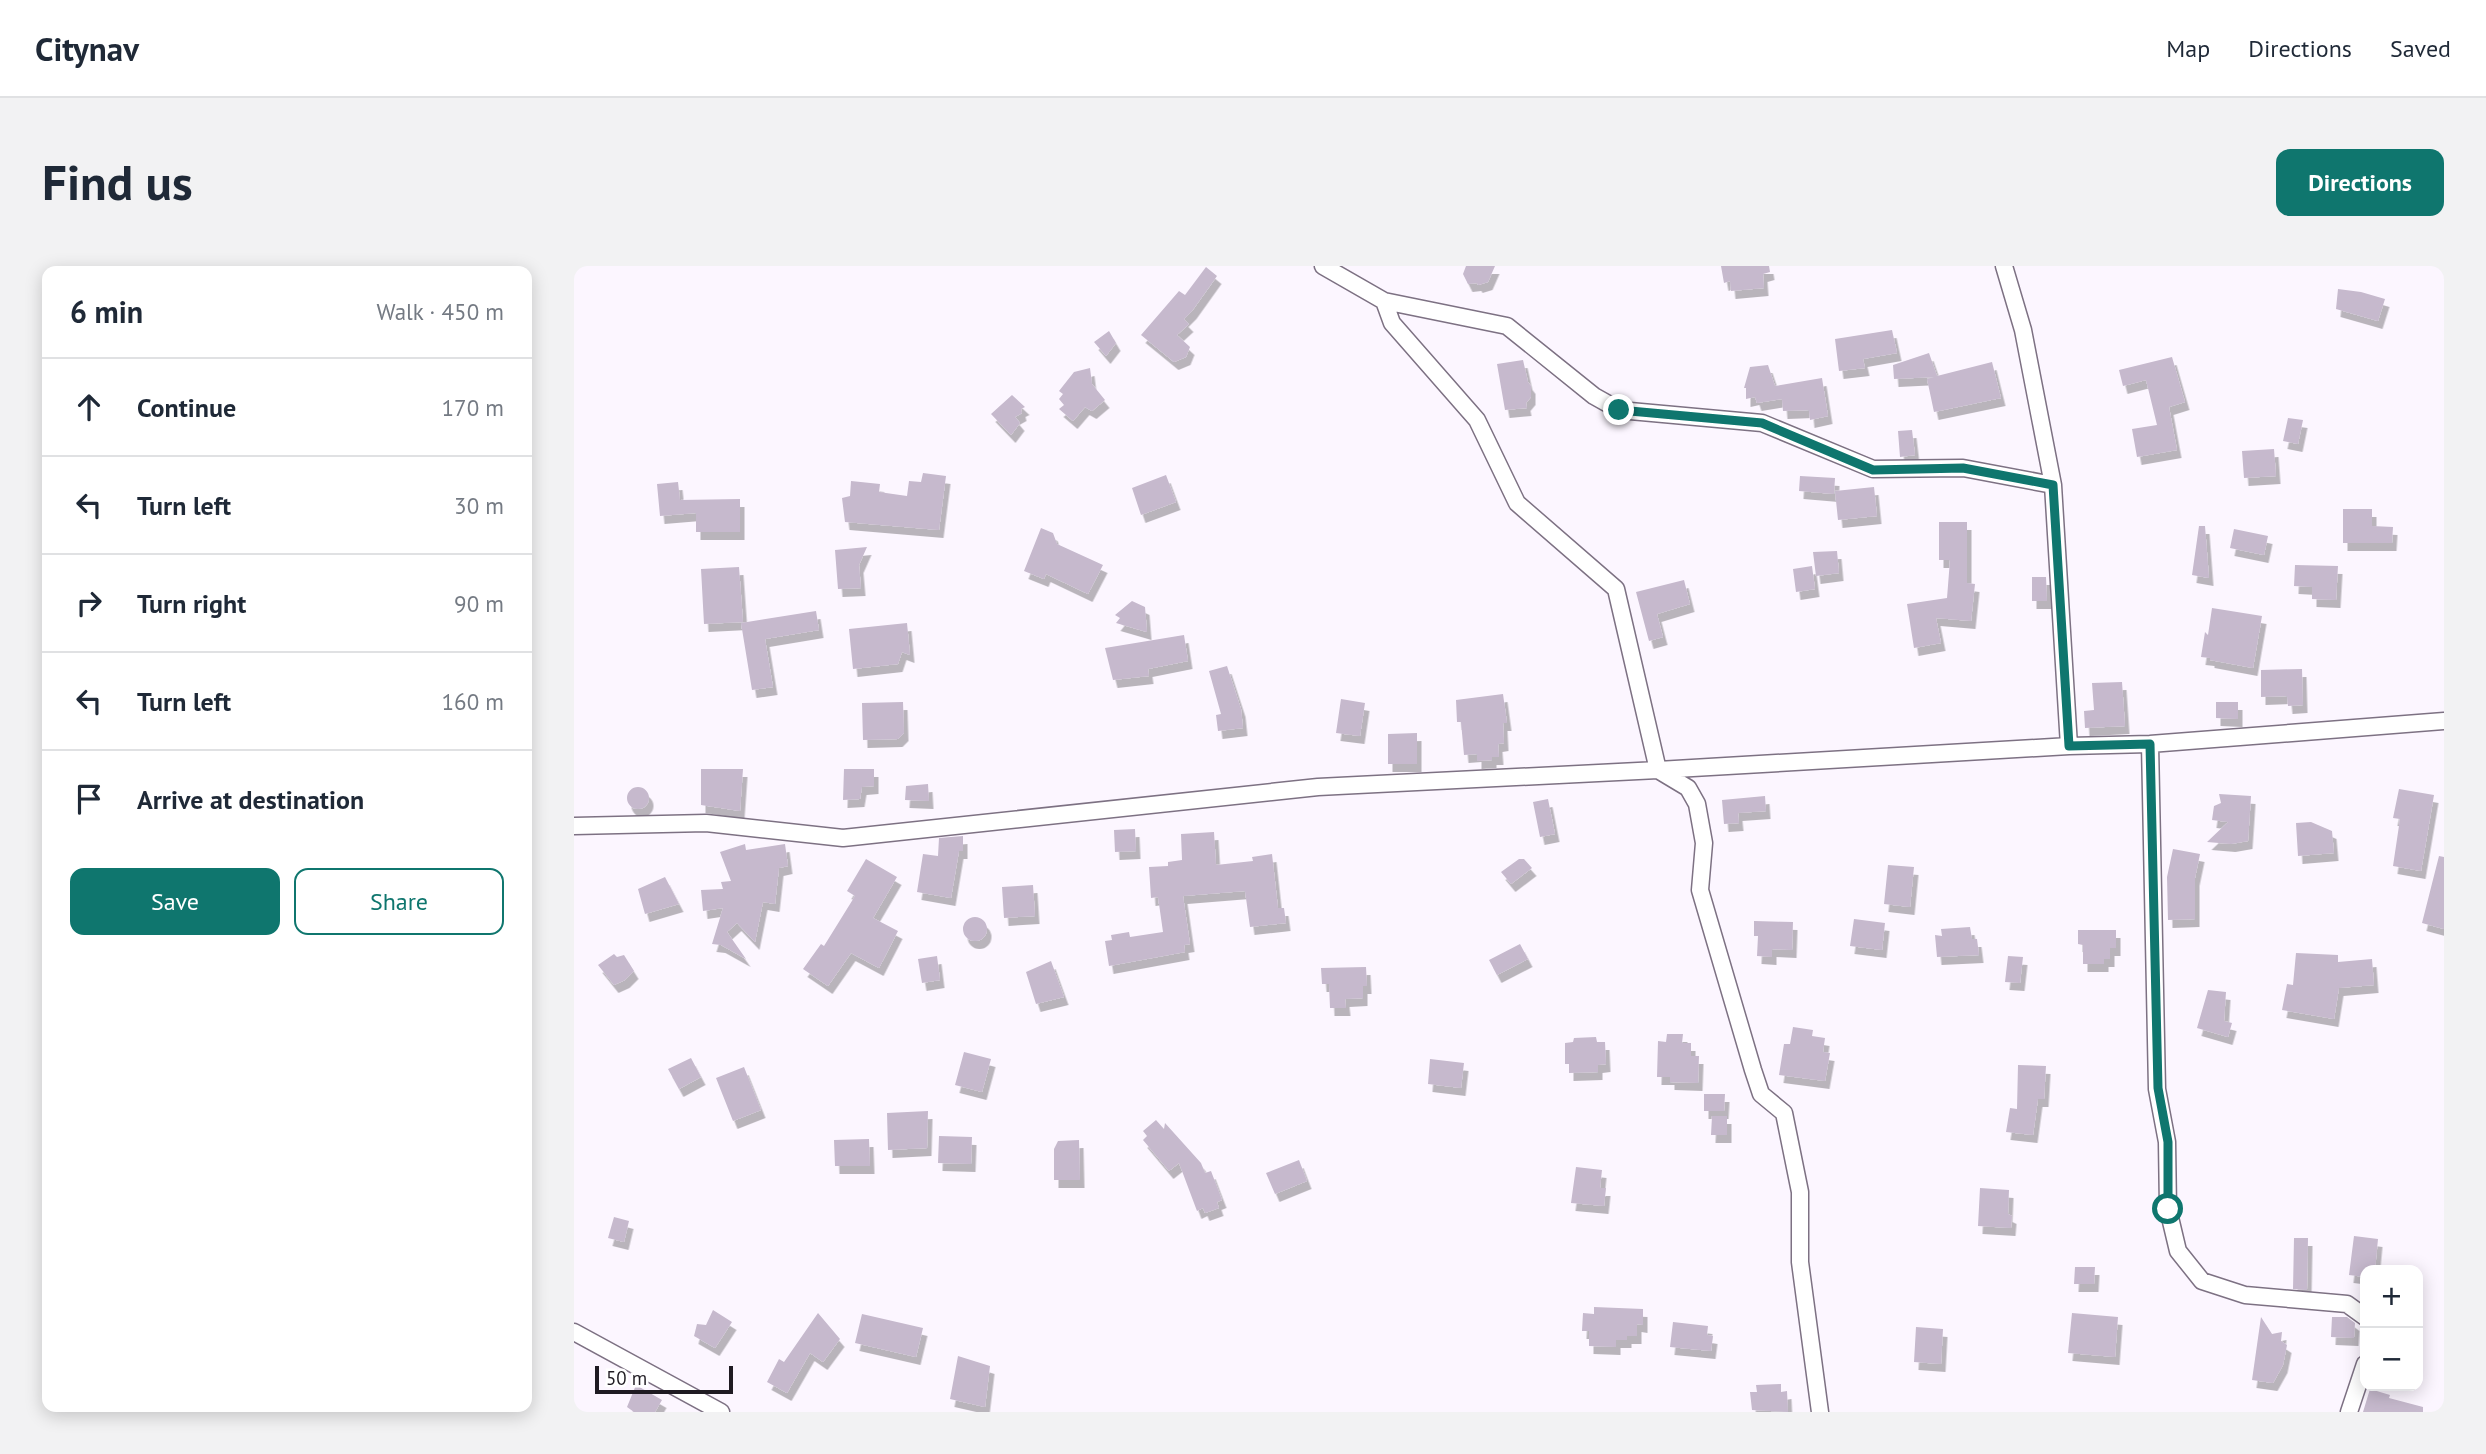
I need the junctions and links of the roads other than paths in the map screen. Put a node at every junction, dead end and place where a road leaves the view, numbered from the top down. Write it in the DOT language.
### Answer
graph roads {
  1 [pos="1323,266"];
  2 [pos="2004,266"];
  3 [pos="1384,301"];
  4 [pos="2053,485"];
  5 [pos="2444,721"];
  6 [pos="2150,744"];
  7 [pos="2069,746"];
  8 [pos="1658,771"];
  9 [pos="574,826"];
  10 [pos="2360,1313"];
  11 [pos="574,1332"];
  12 [pos="2360,1379"];
  13 [pos="721,1412"];
  14 [pos="1819,1412"];
  15 [pos="2349,1412"];
  1 -- 3 [label="street"];
  2 -- 4 [label="street"];
  3 -- 4 [label="street"];
  3 -- 8 [label="street"];
  4 -- 7 [label="street"];
  5 -- 6 [label="street"];
  6 -- 7 [label="street"];
  6 -- 10 [label="street"];
  7 -- 8 [label="street"];
  8 -- 9 [label="street"];
  8 -- 14 [label="street"];
  11 -- 13 [label="street"];
  12 -- 15 [label="street"];
}
